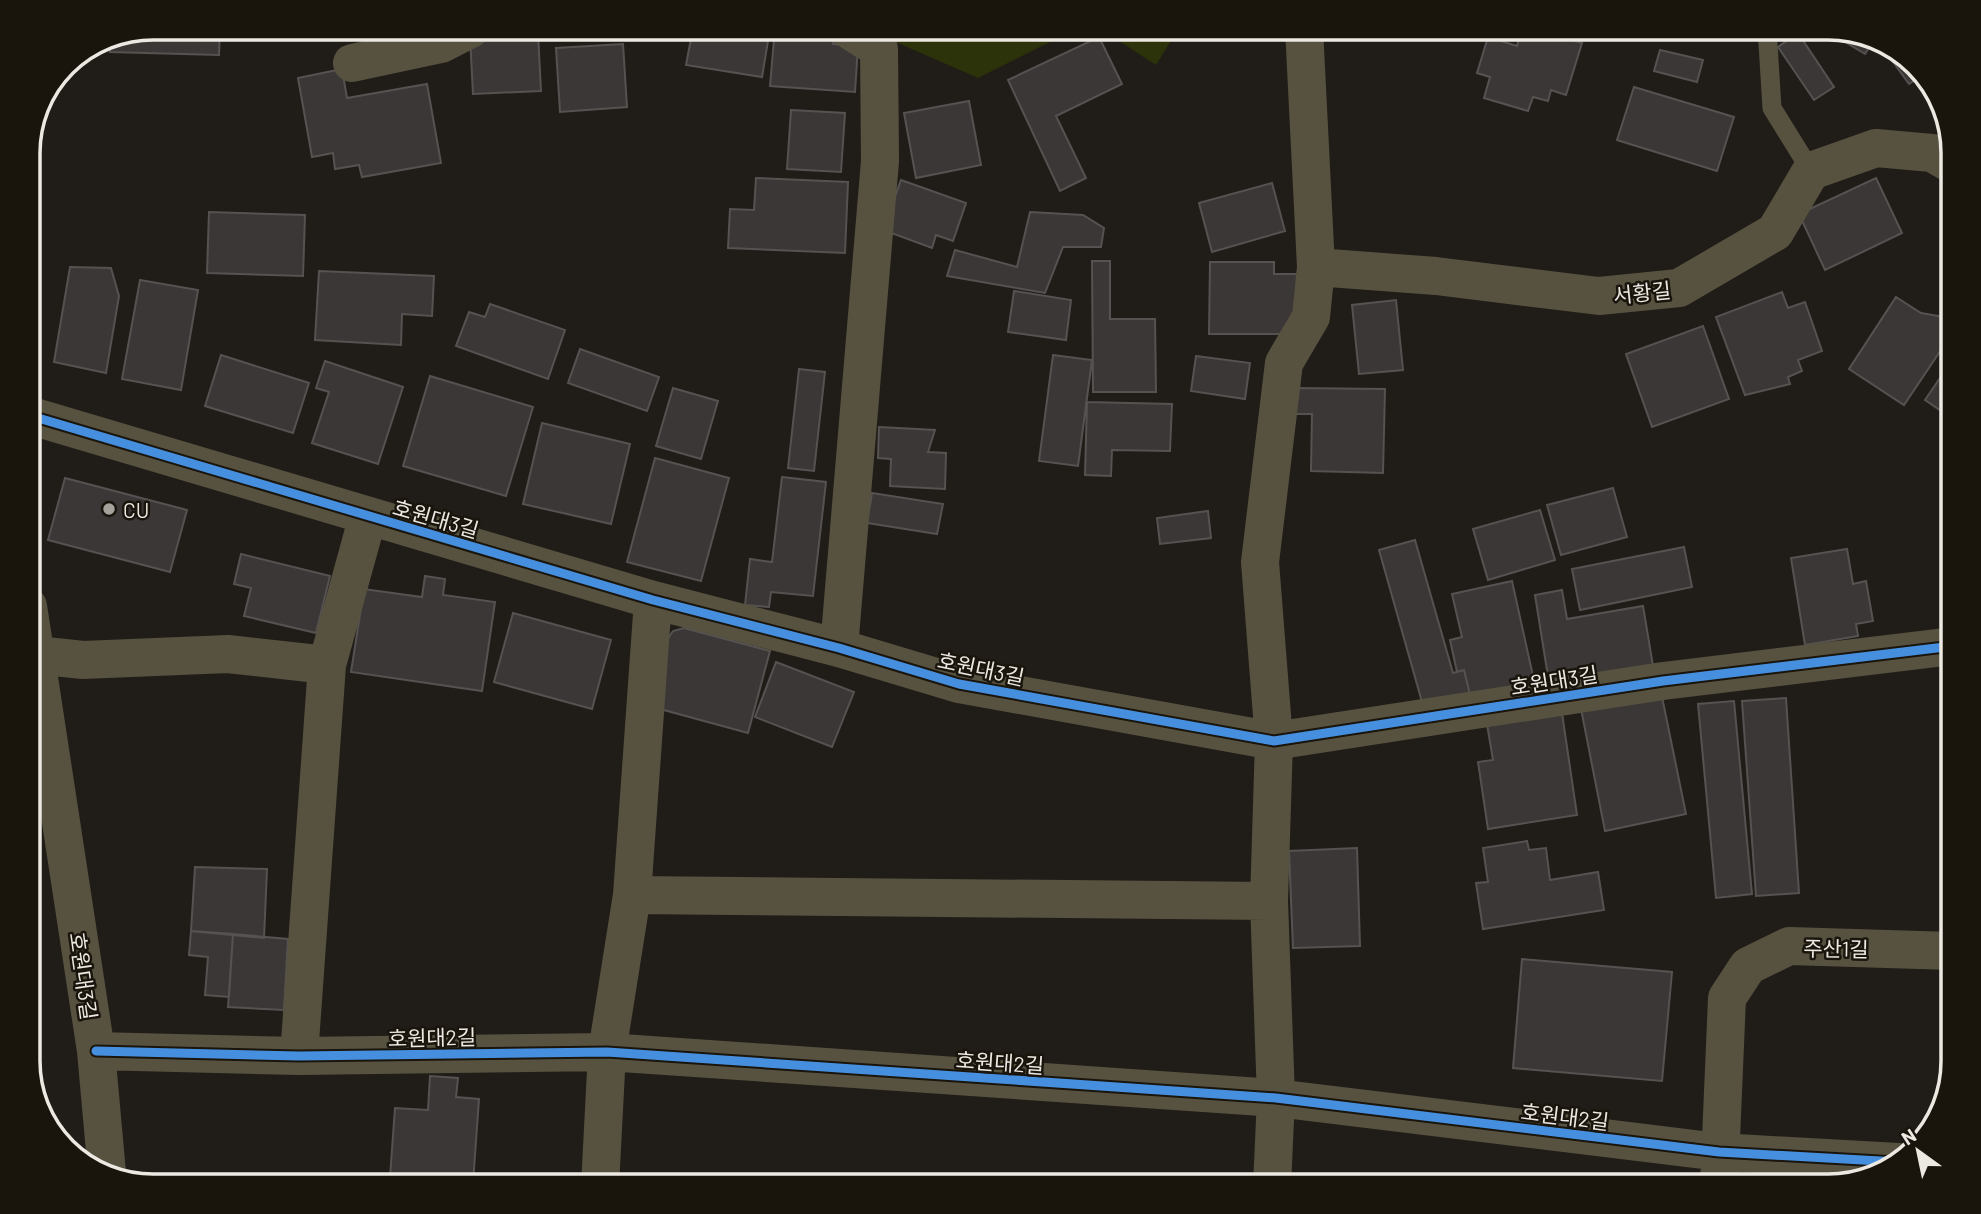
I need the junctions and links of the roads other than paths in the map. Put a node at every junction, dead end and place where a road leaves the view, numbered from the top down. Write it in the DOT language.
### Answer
graph roads {
  1 [pos="448,40"];
  2 [pos="865,40"];
  3 [pos="1305,40"];
  4 [pos="1768,40"];
  5 [pos="352,63"];
  6 [pos="1941,158"];
  7 [pos="1811,171"];
  8 [pos="1316,267"];
  9 [pos="40,419"];
  10 [pos="368,516"];
  11 [pos="653,600"];
  12 [pos="1941,647"];
  13 [pos="839,648"];
  14 [pos="40,655"];
  15 [pos="327,665"];
  16 [pos="40,681"];
  17 [pos="1274,741"];
  18 [pos="632,895"];
  19 [pos="1269,901"];
  20 [pos="1941,951"];
  21 [pos="96,1052"];
  22 [pos="607,1052"];
  23 [pos="299,1056"];
  24 [pos="1276,1098"];
  25 [pos="106,1163"];
  26 [pos="1876,1163"];
  27 [pos="1719,1169"];
  28 [pos="601,1174"];
  29 [pos="1273,1174"];
  1 -- 5 [label="street"];
  2 -- 13 [label="street"];
  3 -- 8 [label="street"];
  4 -- 7 [label="lane"];
  6 -- 7 [label="street"];
  7 -- 8 [label="street, 서황길"];
  8 -- 17 [label="street"];
  9 -- 10 [label="street, 호원대3길"];
  10 -- 11 [label="street, 호원대3길"];
  10 -- 15 [label="street"];
  11 -- 13 [label="street, 호원대3길"];
  11 -- 18 [label="street"];
  12 -- 17 [label="street, 호원대3길"];
  13 -- 17 [label="street, 호원대3길"];
  14 -- 15 [label="street"];
  15 -- 23 [label="street"];
  16 -- 21 [label="street, 호원대3길"];
  17 -- 19 [label="street"];
  18 -- 19 [label="street"];
  18 -- 22 [label="street"];
  19 -- 24 [label="street"];
  20 -- 27 [label="street, 주산1길"];
  21 -- 23 [label="street, 호원대2길"];
  21 -- 25 [label="street, 호원대3길"];
  22 -- 23 [label="street, 호원대2길"];
  22 -- 24 [label="street, 호원대2길"];
  22 -- 28 [label="street"];
  24 -- 27 [label="street, 호원대2길"];
  24 -- 29 [label="street"];
  26 -- 27 [label="street, 호원대2길"];
}
